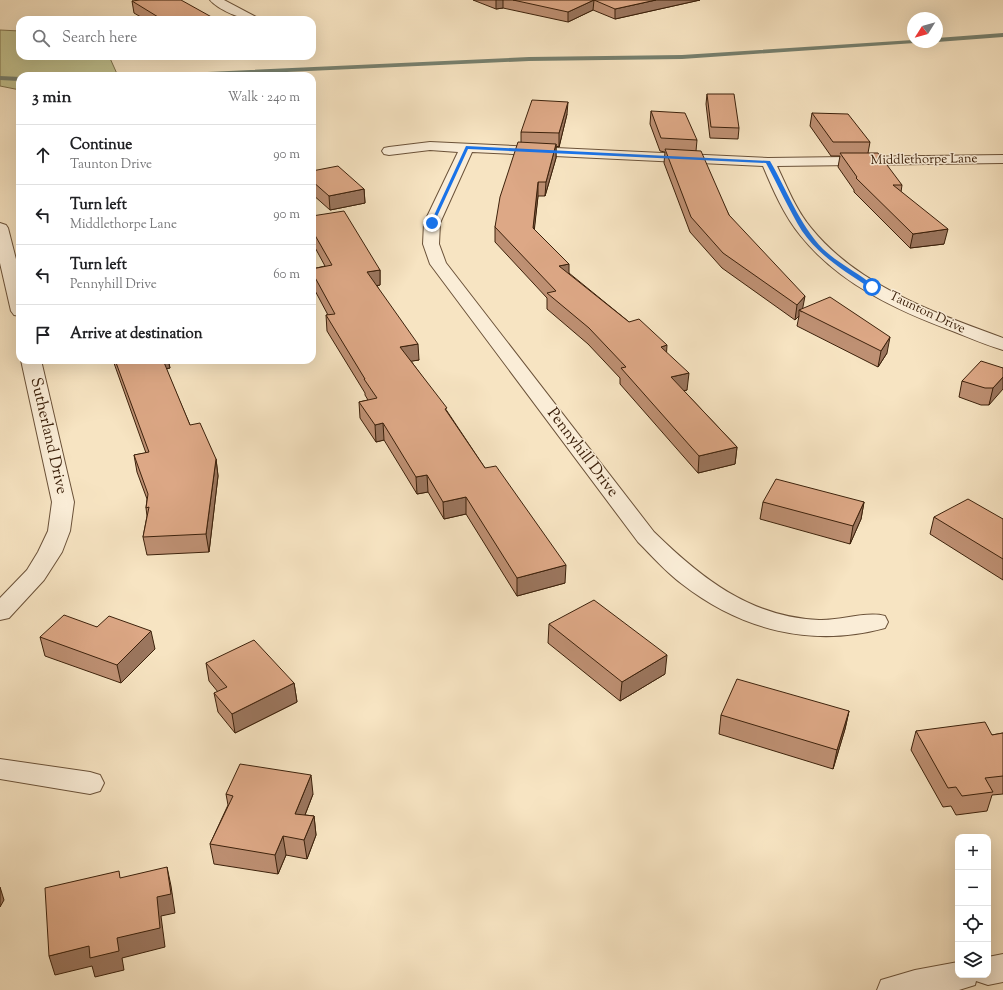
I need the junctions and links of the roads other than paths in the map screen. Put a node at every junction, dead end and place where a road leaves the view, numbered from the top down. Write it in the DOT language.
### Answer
graph roads {
  1 [pos="216,0"];
  2 [pos="247,16"];
  3 [pos="466,148"];
  4 [pos="389,151"];
  5 [pos="1003,159"];
  6 [pos="768,162"];
  7 [pos="0,228"];
  8 [pos="16,294"];
  9 [pos="1003,344"];
  10 [pos="32,364"];
  11 [pos="0,612"];
  12 [pos="876,622"];
  13 [pos="0,769"];
  14 [pos="90,783"];
  15 [pos="1003,968"];
  16 [pos="991,970"];
  17 [pos="955,976"];
  18 [pos="893,990"];
  1 -- 2 [label="street"];
  3 -- 4 [label="street, Middlethorpe Lane"];
  3 -- 6 [label="street, Middlethorpe Lane"];
  3 -- 12 [label="street, Pennyhill Drive"];
  5 -- 6 [label="street, Middlethorpe Lane"];
  6 -- 9 [label="street, Taunton Drive"];
  7 -- 8 [label="street"];
  10 -- 11 [label="street, Sutherland Drive"];
  13 -- 14 [label="street"];
  15 -- 16 [label="street"];
  17 -- 18 [label="street"];
}
